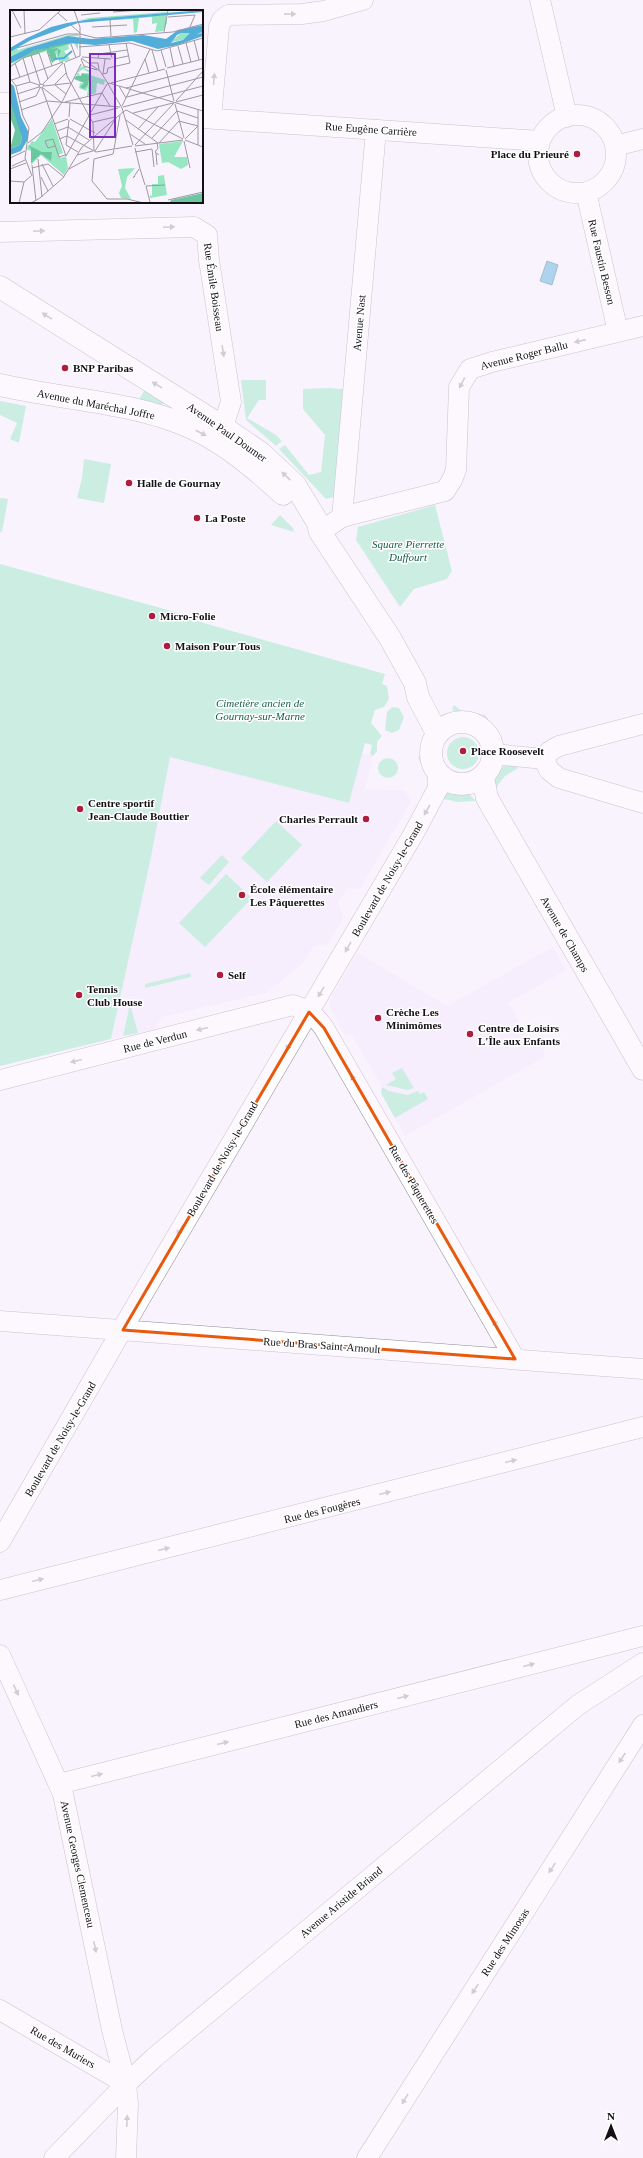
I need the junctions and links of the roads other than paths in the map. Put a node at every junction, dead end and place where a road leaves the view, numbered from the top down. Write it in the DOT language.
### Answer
graph roads {
  1 [pos="363,0"];
  2 [pos="540,0"];
  3 [pos="0,103"];
  4 [pos="10,104"];
  5 [pos="567,116"];
  6 [pos="206,118"];
  7 [pos="376,130"];
  8 [pos="643,139"];
  9 [pos="540,141"];
  10 [pos="615,146"];
  11 [pos="586,192"];
  12 [pos="0,232"];
  13 [pos="0,287"];
  14 [pos="643,326"];
  15 [pos="618,332"];
  16 [pos="132,370"];
  17 [pos="0,385"];
  18 [pos="119,406"];
  19 [pos="198,411"];
  20 [pos="169,419"];
  21 [pos="223,427"];
  22 [pos="227,448"];
  23 [pos="342,517"];
  24 [pos="320,532"];
  25 [pos="643,724"];
  26 [pos="445,728"];
  27 [pos="493,754"];
  28 [pos="544,759"];
  29 [pos="438,774"];
  30 [pos="476,780"];
  31 [pos="643,803"];
  32 [pos="309,1012"];
  33 [pos="643,1070"];
  34 [pos="0,1080"];
  35 [pos="0,1321"];
  36 [pos="123,1330"];
  37 [pos="515,1359"];
  38 [pos="643,1369"];
  39 [pos="643,1428"];
  40 [pos="0,1542"];
  41 [pos="0,1590"];
  42 [pos="643,1636"];
  43 [pos="614,1644"];
  44 [pos="0,1655"];
  45 [pos="636,1667"];
  46 [pos="643,1725"];
  47 [pos="59,1784"];
  48 [pos="0,2010"];
  49 [pos="126,2084"];
  50 [pos="54,2158"];
  51 [pos="126,2158"];
  52 [pos="367,2158"];
  6 -- 1 [label="street, one-way"];
  2 -- 5 [label="street"];
  3 -- 4 [label="street"];
  5 -- 9 [label="street"];
  5 -- 10 [label="street"];
  6 -- 7 [label="street, Rue Eugène Carrière"];
  7 -- 9 [label="street, Rue Eugène Carrière"];
  7 -- 23 [label="street, Avenue Nast"];
  8 -- 10 [label="street"];
  9 -- 11 [label="street"];
  10 -- 11 [label="street"];
  11 -- 15 [label="street, Rue Faustin Besson"];
  12 -- 21 [label="street, Rue Émile Boisseau, one-way"];
  16 -- 13 [label="main road, Avenue Paul Doumer, one-way"];
  14 -- 15 [label="street, Avenue Roger Ballu"];
  15 -- 23 [label="street, Avenue Roger Ballu, one-way"];
  16 -- 18 [label="main road"];
  19 -- 16 [label="main road, Avenue Paul Doumer, one-way"];
  17 -- 18 [label="main road, Avenue du Maréchal Joffre"];
  18 -- 20 [label="main road, Avenue du Maréchal Joffre"];
  19 -- 20 [label="street"];
  19 -- 21 [label="main road, Avenue Paul Doumer"];
  20 -- 22 [label="main road, Avenue du Maréchal Joffre, one-way"];
  21 -- 22 [label="street"];
  24 -- 21 [label="main road, Avenue Paul Doumer, one-way"];
  22 -- 24 [label="main road, Avenue du Maréchal Joffre"];
  23 -- 24 [label="street"];
  24 -- 26 [label="main road, Avenue Paul Doumer"];
  25 -- 28 [label="street"];
  26 -- 27 [label="main road"];
  26 -- 29 [label="main road"];
  27 -- 28 [label="street"];
  27 -- 30 [label="main road"];
  28 -- 31 [label="street"];
  29 -- 30 [label="main road"];
  29 -- 32 [label="street, Boulevard de Noisy-le-Grand, one-way"];
  30 -- 33 [label="main road, Avenue de Champs"];
  32 -- 34 [label="street, Rue de Verdun, one-way"];
  32 -- 36 [label="street, Boulevard de Noisy-le-Grand, one-way"];
  37 -- 32 [label="street, Rue des Pâquerettes, one-way"];
  35 -- 36 [label="street, Rue du Bras Saint-Arnoult"];
  36 -- 37 [label="street, Rue du Bras Saint-Arnoult"];
  36 -- 40 [label="street, Boulevard de Noisy-le-Grand"];
  37 -- 38 [label="street, Rue du Bras Saint-Arnoult"];
  41 -- 39 [label="street, Rue des Fougères, one-way"];
  42 -- 43 [label="street, Rue des Amandiers"];
  43 -- 45 [label="street"];
  47 -- 43 [label="street, Rue des Amandiers, one-way"];
  44 -- 47 [label="street, Avenue Georges Clemenceau, one-way"];
  45 -- 49 [label="street, Avenue Aristide Briand"];
  46 -- 52 [label="street, Rue des Mimosas, one-way"];
  47 -- 49 [label="street, Avenue Georges Clemenceau, one-way"];
  48 -- 49 [label="street, Rue des Muriers"];
  49 -- 50 [label="street, Avenue Aristide Briand"];
  51 -- 49 [label="street, Avenue Georges Clemenceau, one-way"];
}
